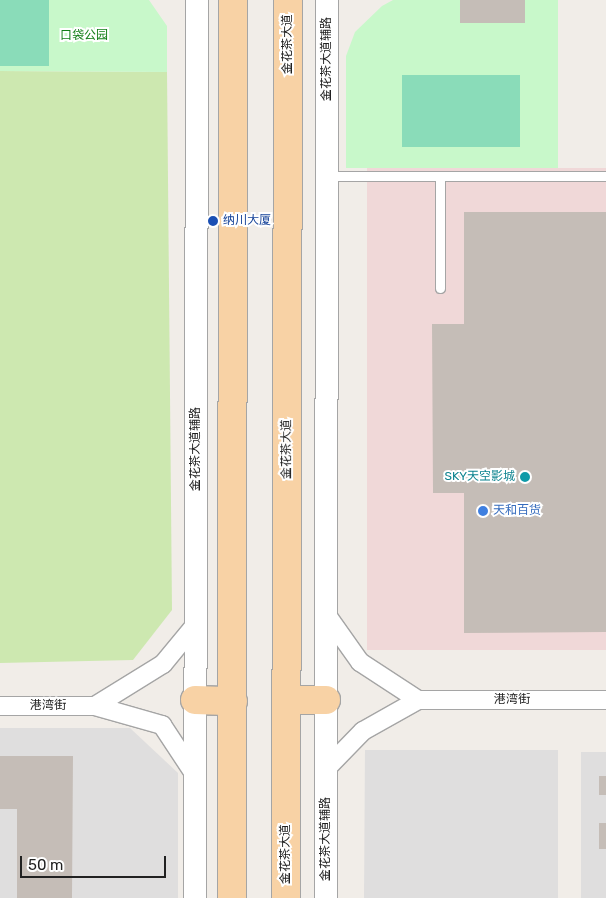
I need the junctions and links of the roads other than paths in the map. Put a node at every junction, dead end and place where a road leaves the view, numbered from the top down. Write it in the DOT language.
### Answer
graph roads {
  1 [pos="197,0"];
  2 [pos="233,0"];
  3 [pos="288,0"];
  4 [pos="327,0"];
  5 [pos="327,176"];
  6 [pos="440,176"];
  7 [pos="606,176"];
  8 [pos="440,288"];
  9 [pos="326,614"];
  10 [pos="196,624"];
  11 [pos="195,700"];
  12 [pos="286,700"];
  13 [pos="326,700"];
  14 [pos="418,700"];
  15 [pos="606,700"];
  16 [pos="233,701"];
  17 [pos="0,706"];
  18 [pos="96,706"];
  19 [pos="326,769"];
  20 [pos="195,775"];
  21 [pos="195,898"];
  22 [pos="232,898"];
  23 [pos="286,898"];
  24 [pos="326,898"];
  1 -- 10 [label="street, 金花茶大道辅路"];
  2 -- 16 [label="main road"];
  3 -- 12 [label="main road, 金花茶大道"];
  4 -- 5 [label="street, 金花茶大道辅路"];
  5 -- 6 [label="lane"];
  5 -- 9 [label="street, 金花茶大道辅路"];
  6 -- 7 [label="lane"];
  6 -- 8 [label="lane"];
  9 -- 13 [label="street, 金花茶大道辅路"];
  9 -- 14 [label="street"];
  10 -- 11 [label="street, 金花茶大道辅路"];
  10 -- 18 [label="street"];
  11 -- 16 [label="main road"];
  11 -- 20 [label="street, 金花茶大道辅路"];
  12 -- 13 [label="main road"];
  12 -- 23 [label="main road, 金花茶大道"];
  13 -- 19 [label="street, 金花茶大道辅路"];
  14 -- 15 [label="street, 港湾街"];
  14 -- 19 [label="street"];
  16 -- 22 [label="main road"];
  17 -- 18 [label="street, 港湾街"];
  18 -- 20 [label="street, 港湾街"];
  19 -- 24 [label="street, 金花茶大道辅路"];
  20 -- 21 [label="street, 金花茶大道辅路"];
}
